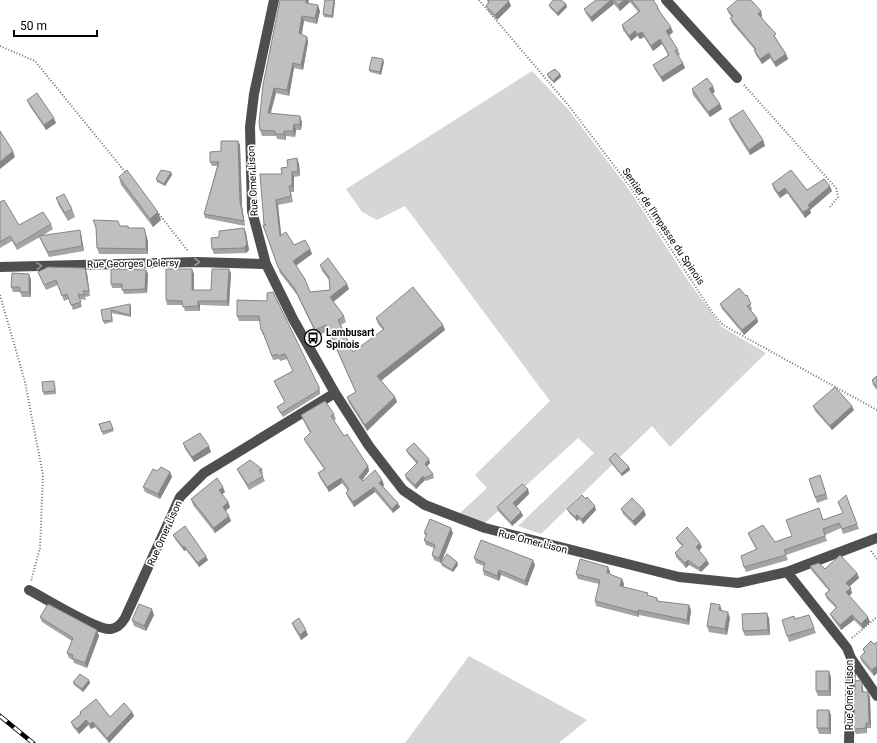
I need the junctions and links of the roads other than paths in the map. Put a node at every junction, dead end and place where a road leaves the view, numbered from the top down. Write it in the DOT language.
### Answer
graph roads {
  1 [pos="274,0"];
  2 [pos="666,0"];
  3 [pos="737,78"];
  4 [pos="266,264"];
  5 [pos="0,267"];
  6 [pos="335,393"];
  7 [pos="877,538"];
  8 [pos="787,572"];
  9 [pos="29,590"];
  10 [pos="851,658"];
  11 [pos="877,696"];
  12 [pos="850,743"];
  1 -- 4 [label="street, Rue Omer Lison"];
  2 -- 3 [label="street"];
  5 -- 4 [label="street, Rue Georges Delersy, one-way"];
  4 -- 6 [label="street, Rue Omer Lison"];
  6 -- 8 [label="street, Rue Omer Lison"];
  6 -- 9 [label="street, Rue Omer Lison"];
  7 -- 8 [label="street, Rue Omer Lison"];
  8 -- 10 [label="street, Rue Omer Lison"];
  10 -- 11 [label="street"];
  10 -- 12 [label="street, Rue Omer Lison"];
}
